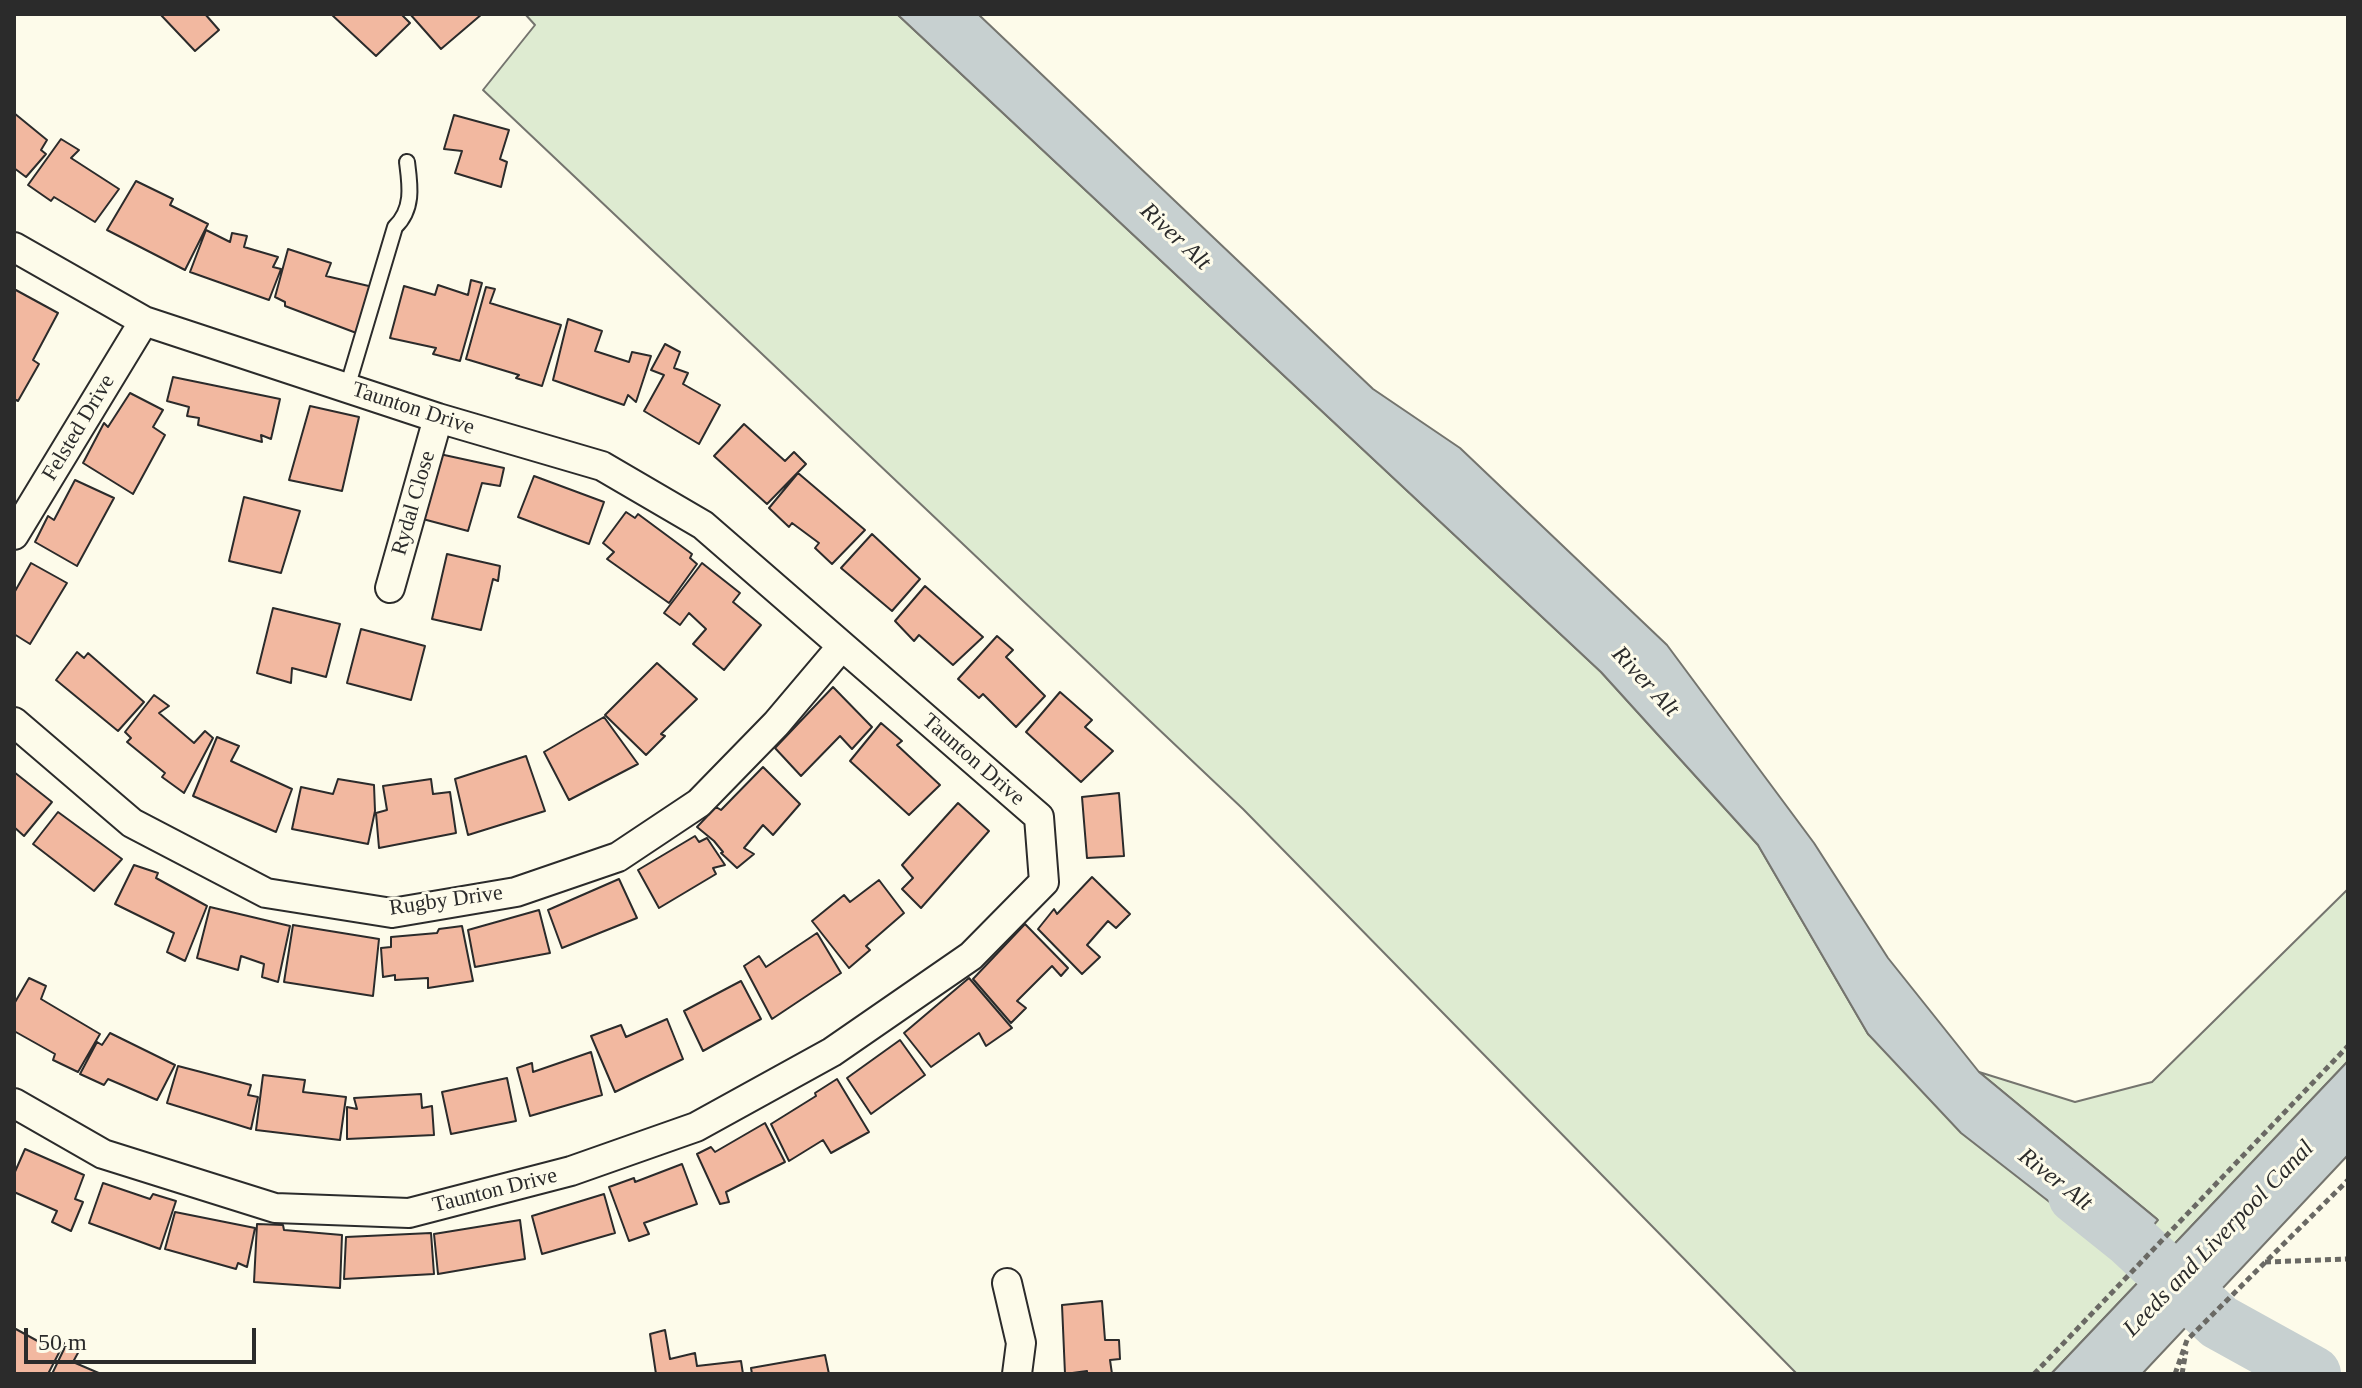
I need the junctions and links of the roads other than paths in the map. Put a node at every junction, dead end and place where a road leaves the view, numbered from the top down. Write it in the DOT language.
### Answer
graph roads {
  1 [pos="407,162"];
  2 [pos="14,247"];
  3 [pos="144,321"];
  4 [pos="347,388"];
  5 [pos="438,418"];
  6 [pos="14,535"];
  7 [pos="390,588"];
  8 [pos="842,646"];
  9 [pos="14,722"];
  10 [pos="14,1103"];
  11 [pos="1007,1283"];
  12 [pos="1017,1374"];
  1 -- 4 [label="lane"];
  2 -- 3 [label="street, Taunton Drive"];
  3 -- 4 [label="street, Taunton Drive"];
  3 -- 6 [label="street, Felsted Drive"];
  4 -- 5 [label="street, Taunton Drive"];
  5 -- 7 [label="street, Rydal Close"];
  5 -- 8 [label="street, Taunton Drive"];
  8 -- 9 [label="street, Rugby Drive"];
  8 -- 10 [label="street, Taunton Drive"];
  11 -- 12 [label="street"];
}
